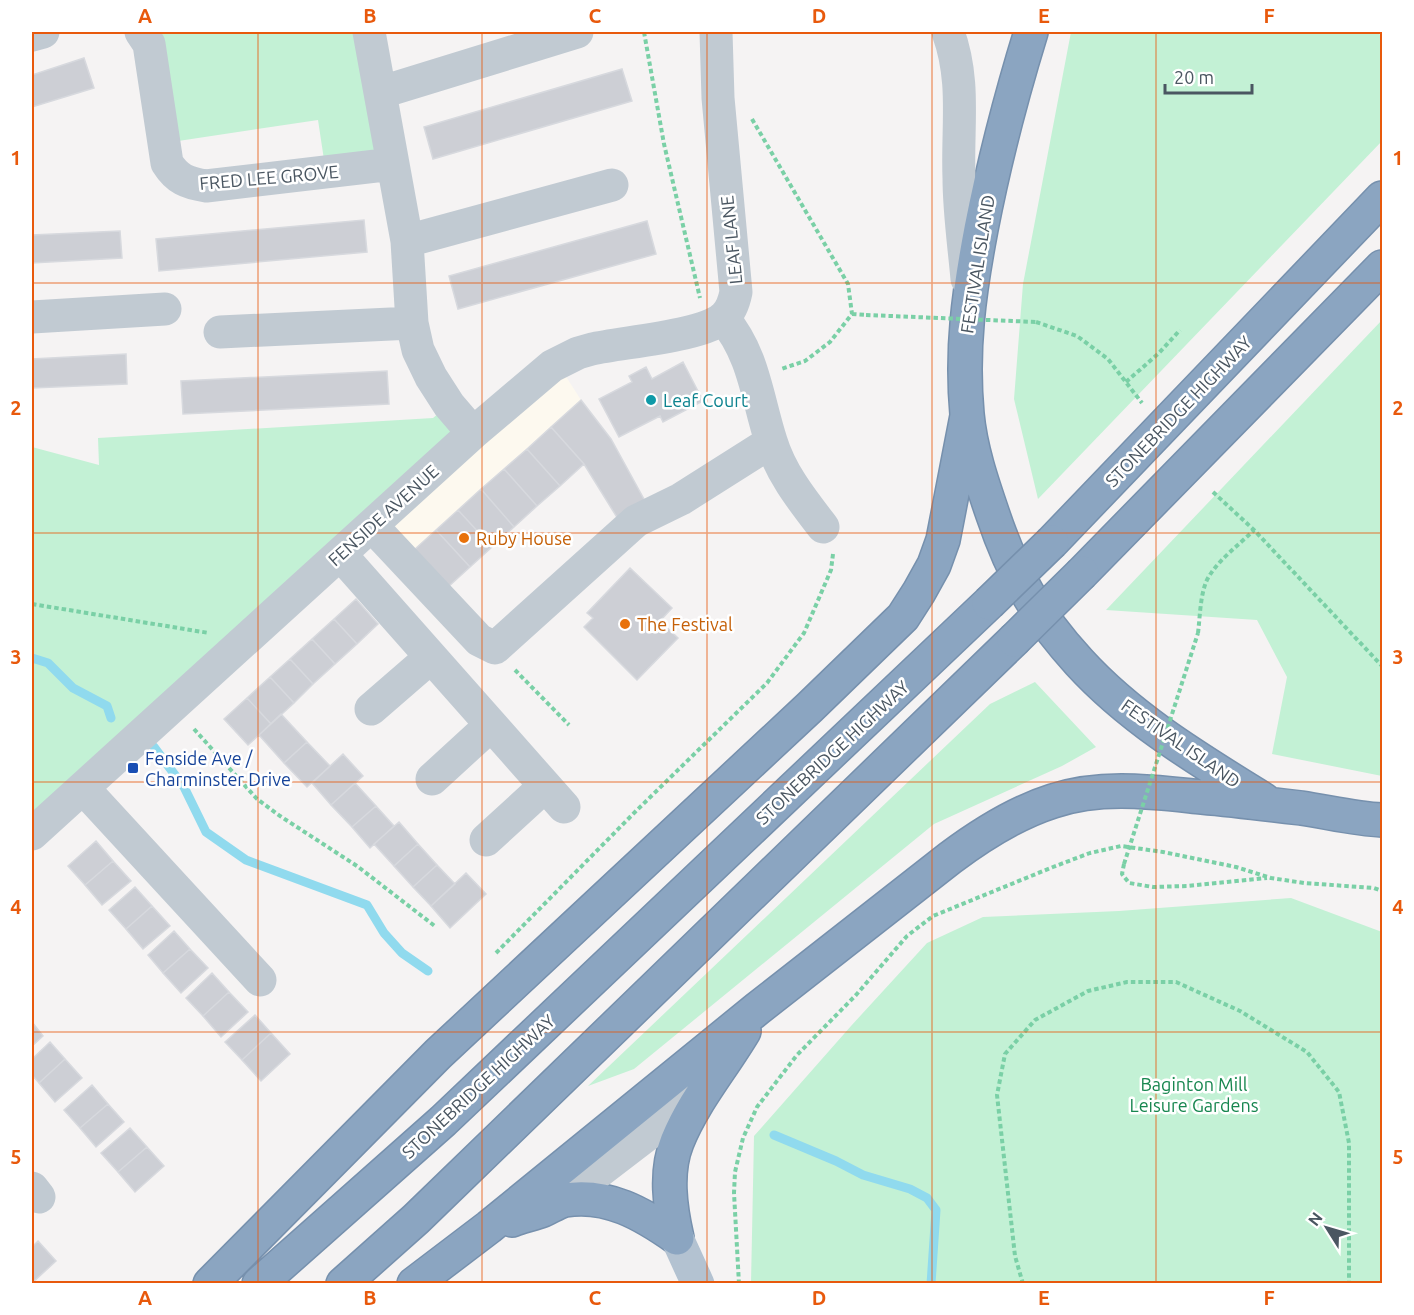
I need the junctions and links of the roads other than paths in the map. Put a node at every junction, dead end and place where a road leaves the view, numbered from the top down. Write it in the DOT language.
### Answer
graph roads {
  1 [pos="43,32"];
  2 [pos="369,32"];
  3 [pos="577,32"];
  4 [pos="716,32"];
  5 [pos="948,32"];
  6 [pos="1031,32"];
  7 [pos="32,35"];
  8 [pos="145,38"];
  9 [pos="382,92"];
  10 [pos="393,164"];
  11 [pos="612,185"];
  12 [pos="1383,198"];
  13 [pos="408,241"];
  14 [pos="1383,267"];
  15 [pos="969,296"];
  16 [pos="165,309"];
  17 [pos="32,317"];
  18 [pos="723,318"];
  19 [pos="412,323"];
  20 [pos="220,332"];
  21 [pos="967,416"];
  22 [pos="473,433"];
  23 [pos="771,442"];
  24 [pos="372,526"];
  25 [pos="823,527"];
  26 [pos="340,554"];
  27 [pos="431,657"];
  28 [pos="371,709"];
  29 [pos="491,725"];
  30 [pos="432,779"];
  31 [pos="83,788"];
  32 [pos="1270,804"];
  33 [pos="1342,814"];
  34 [pos="1383,820"];
  35 [pos="32,834"];
  36 [pos="1383,835"];
  37 [pos="486,840"];
  38 [pos="260,980"];
  39 [pos="757,1009"];
  40 [pos="703,1092"];
  41 [pos="562,1200"];
  42 [pos="489,1227"];
  43 [pos="677,1238"];
  44 [pos="210,1284"];
  45 [pos="259,1284"];
  46 [pos="342,1284"];
  47 [pos="414,1284"];
  48 [pos="698,1284"];
  1 -- 7 [label="street"];
  2 -- 9 [label="street"];
  3 -- 9 [label="street"];
  4 -- 18 [label="street, LEAF LANE"];
  5 -- 15 [label="street"];
  6 -- 15 [label="highway, FESTIVAL ISLAND"];
  8 -- 10 [label="street, FRED LEE GROVE"];
  9 -- 10 [label="street"];
  10 -- 13 [label="street"];
  11 -- 13 [label="street"];
  12 -- 45 [label="highway, STONEBRIDGE HIGHWAY, bridge"];
  13 -- 19 [label="street"];
  14 -- 46 [label="highway, bridge"];
  15 -- 21 [label="highway, FESTIVAL ISLAND"];
  16 -- 17 [label="street"];
  18 -- 22 [label="street, FENSIDE AVENUE"];
  18 -- 23 [label="street"];
  19 -- 20 [label="street"];
  19 -- 22 [label="street"];
  21 -- 32 [label="highway, FESTIVAL ISLAND"];
  21 -- 44 [label="highway"];
  22 -- 24 [label="street, FENSIDE AVENUE"];
  23 -- 24 [label="street"];
  23 -- 25 [label="street"];
  24 -- 26 [label="street, FENSIDE AVENUE"];
  26 -- 27 [label="street"];
  26 -- 31 [label="street, FENSIDE AVENUE"];
  27 -- 28 [label="street"];
  27 -- 29 [label="street"];
  29 -- 30 [label="street"];
  29 -- 37 [label="street"];
  31 -- 35 [label="street, FENSIDE AVENUE"];
  31 -- 38 [label="street"];
  32 -- 33 [label="highway, FESTIVAL ISLAND"];
  32 -- 39 [label="highway"];
  33 -- 34 [label="highway, FESTIVAL ISLAND"];
  33 -- 36 [label="highway"];
  39 -- 40 [label="highway"];
  39 -- 42 [label="highway"];
  40 -- 41 [label="street"];
  40 -- 43 [label="highway"];
  41 -- 42 [label="highway"];
  41 -- 43 [label="highway"];
  42 -- 47 [label="highway"];
  43 -- 48 [label="main road"];
}
